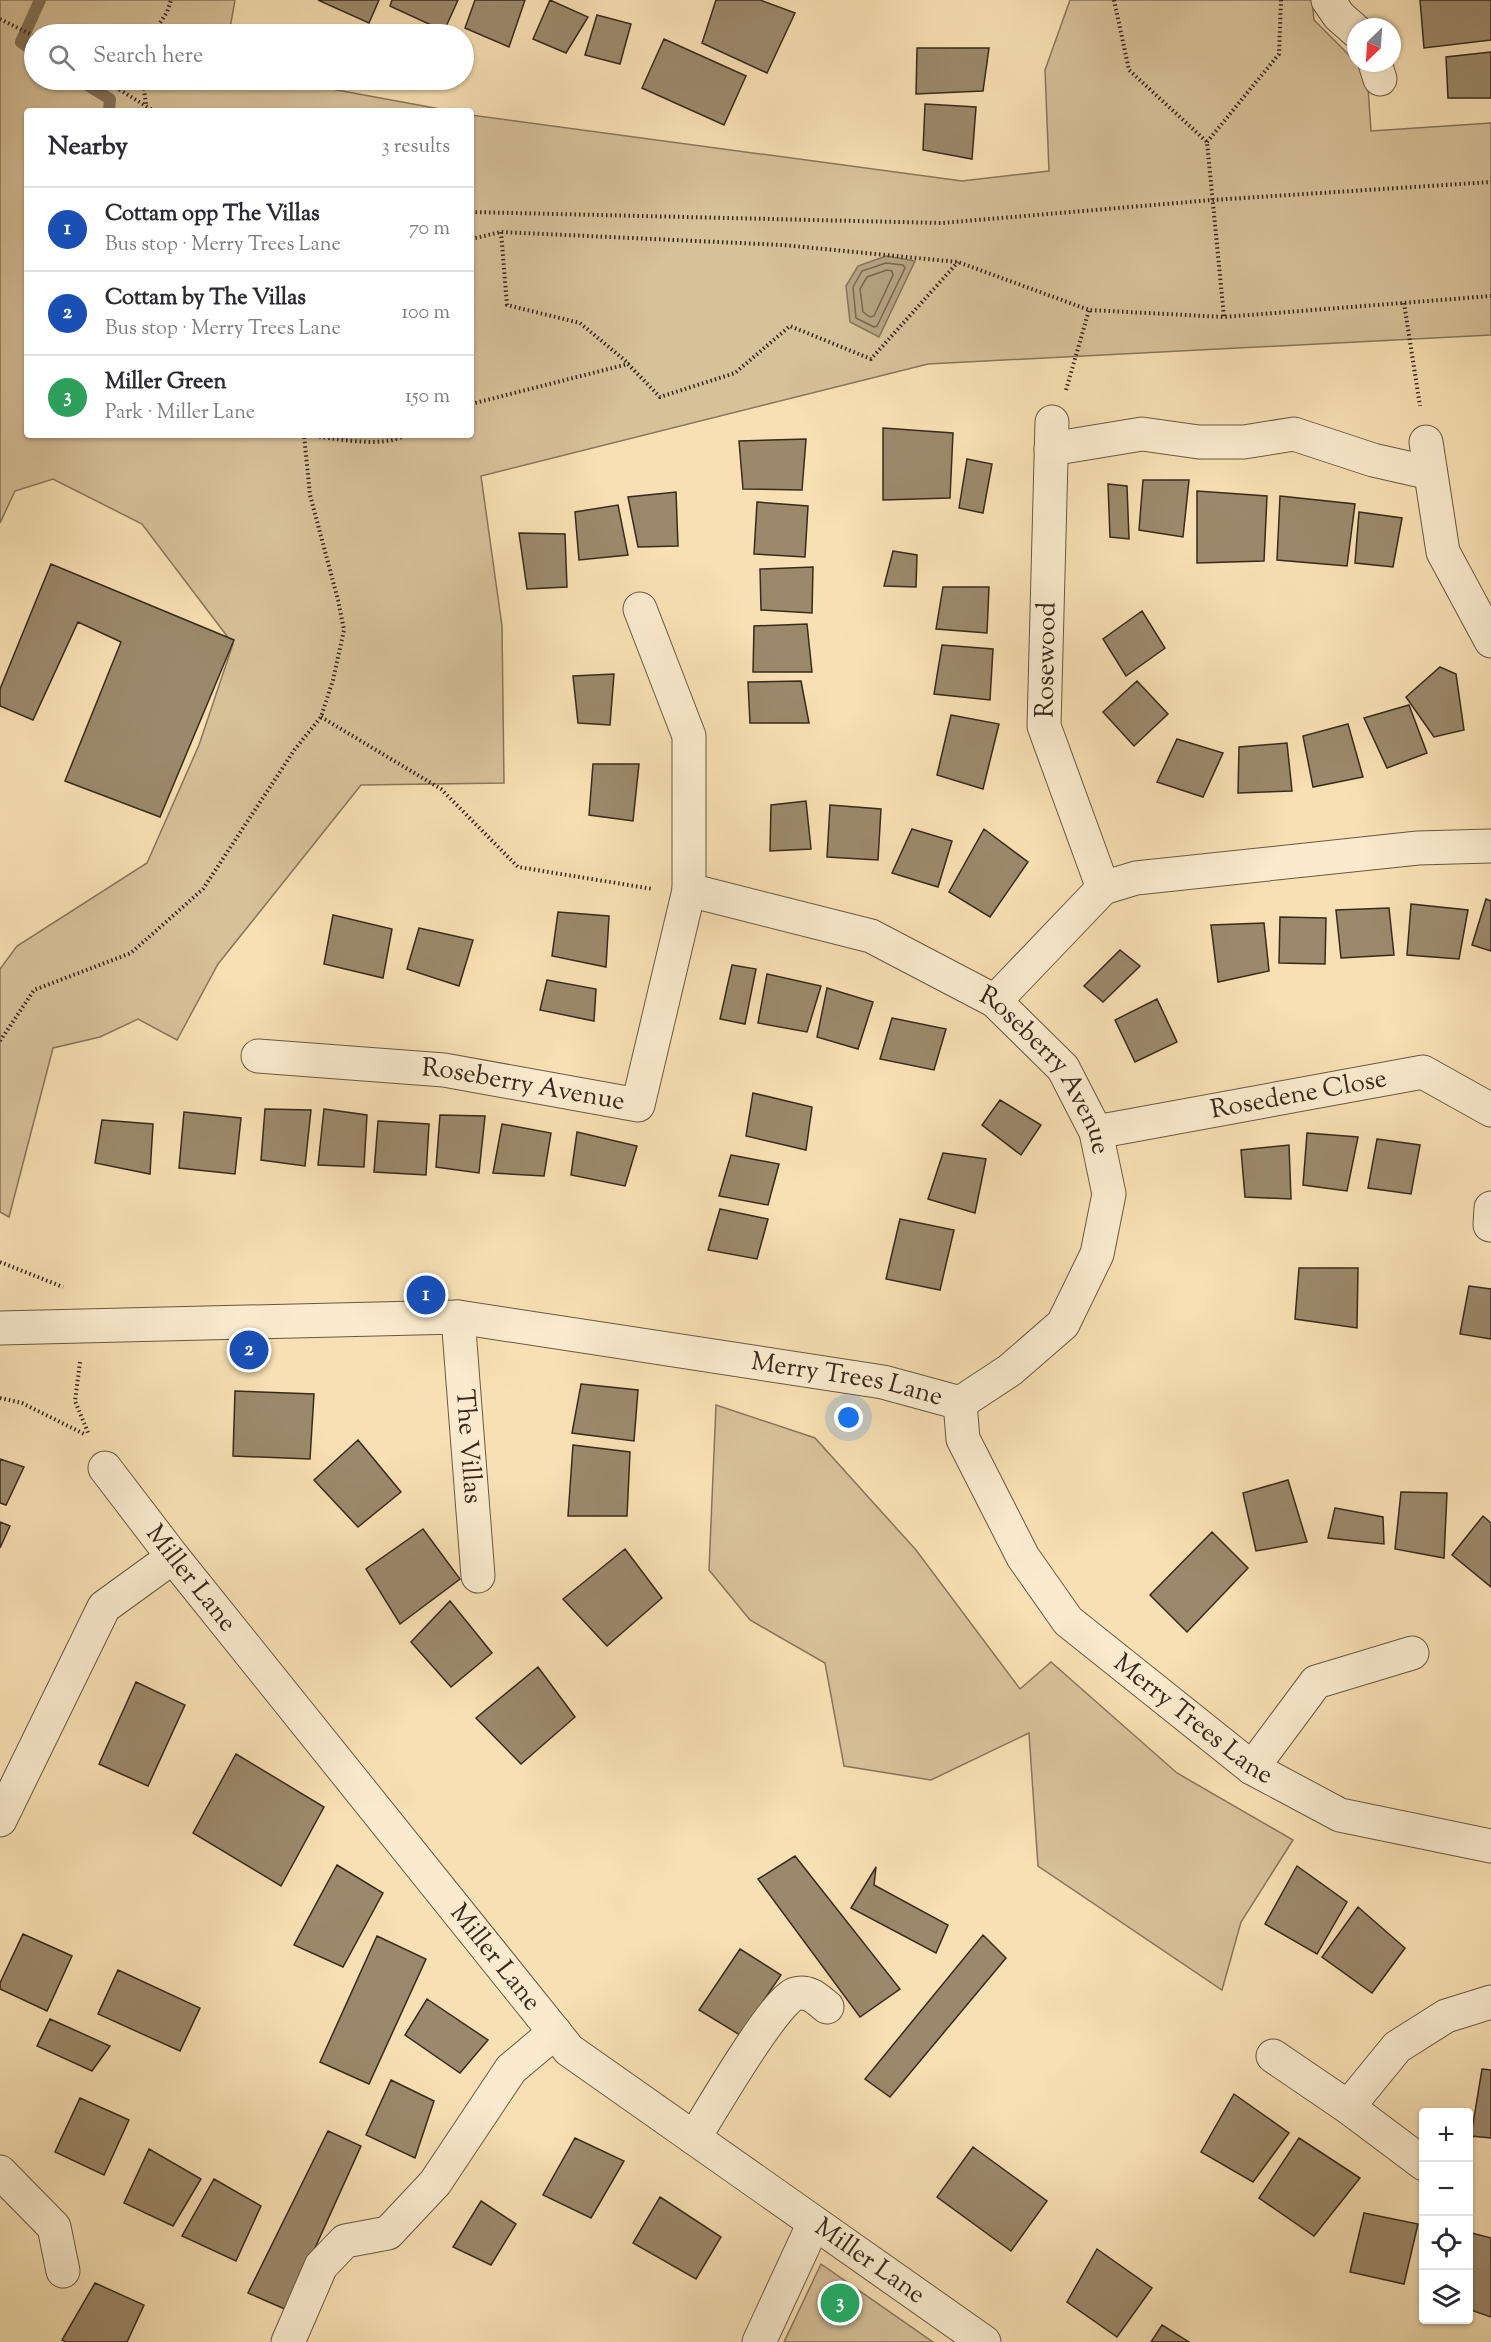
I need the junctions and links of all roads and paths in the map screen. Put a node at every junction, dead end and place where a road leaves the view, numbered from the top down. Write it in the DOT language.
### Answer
graph roads {
  1 [pos="171,0"];
  2 [pos="1114,0"];
  3 [pos="1281,0"];
  4 [pos="1328,0"];
  5 [pos="0,19"];
  6 [pos="1347,23"];
  7 [pos="159,24"];
  8 [pos="24,31"];
  9 [pos="120,90"];
  10 [pos="144,90"];
  11 [pos="146,106"];
  12 [pos="149,108"];
  13 [pos="1207,142"];
  14 [pos="1491,182"];
  15 [pos="1212,200"];
  16 [pos="474,212"];
  17 [pos="501,232"];
  18 [pos="474,238"];
  19 [pos="958,262"];
  20 [pos="1491,296"];
  21 [pos="1404,303"];
  22 [pos="1089,310"];
  23 [pos="1224,317"];
  24 [pos="628,364"];
  25 [pos="474,403"];
  26 [pos="1052,435"];
  27 [pos="305,438"];
  28 [pos="330,438"];
  29 [pos="400,438"];
  30 [pos="1428,458"];
  31 [pos="640,609"];
  32 [pos="1491,641"];
  33 [pos="321,717"];
  34 [pos="1491,846"];
  35 [pos="1103,888"];
  36 [pos="689,890"];
  37 [pos="995,1000"];
  38 [pos="0,1041"];
  39 [pos="258,1056"];
  40 [pos="1491,1110"];
  41 [pos="1096,1132"];
  42 [pos="458,1317"];
  43 [pos="0,1328"];
  44 [pos="0,1398"];
  45 [pos="960,1403"];
  46 [pos="89,1437"];
  47 [pos="105,1468"];
  48 [pos="173,1557"];
  49 [pos="478,1576"];
  50 [pos="1412,1653"];
  51 [pos="1252,1768"];
  52 [pos="0,1820"];
  53 [pos="1491,1846"];
  54 [pos="1491,2002"];
  55 [pos="827,2007"];
  56 [pos="555,2032"];
  57 [pos="1273,2056"];
  58 [pos="1348,2107"];
  59 [pos="694,2138"];
  60 [pos="1421,2162"];
  61 [pos="0,2172"];
  62 [pos="814,2223"];
  63 [pos="63,2271"];
  64 [pos="288,2342"];
  65 [pos="759,2342"];
  66 [pos="984,2342"];
  1 -- 7 [label="path"];
  2 -- 13 [label="path"];
  3 -- 13 [label="path"];
  4 -- 6 [label="street"];
  5 -- 8 [label="path"];
  9 -- 11 [label="path"];
  10 -- 11 [label="path"];
  11 -- 12 [label="path"];
  13 -- 15 [label="path"];
  14 -- 15 [label="path"];
  15 -- 16 [label="path"];
  15 -- 23 [label="path"];
  17 -- 18 [label="path"];
  17 -- 19 [label="path"];
  17 -- 24 [label="path"];
  19 -- 22 [label="path"];
  19 -- 24 [label="path"];
  20 -- 21 [label="path"];
  21 -- 23 [label="path"];
  21 -- 30 [label="path"];
  22 -- 23 [label="path"];
  22 -- 26 [label="path"];
  24 -- 25 [label="path"];
  26 -- 30 [label="street"];
  26 -- 35 [label="street, Rosewood"];
  27 -- 33 [label="path"];
  28 -- 29 [label="path"];
  30 -- 32 [label="street"];
  31 -- 36 [label="street, Roseberry Avenue"];
  33 -- 36 [label="path"];
  33 -- 38 [label="path"];
  34 -- 35 [label="street"];
  35 -- 37 [label="street"];
  36 -- 37 [label="street, Roseberry Avenue"];
  36 -- 39 [label="street, Roseberry Avenue"];
  37 -- 41 [label="street, Roseberry Avenue"];
  40 -- 41 [label="street, Rosedene Close"];
  41 -- 45 [label="street, Roseberry Avenue"];
  42 -- 43 [label="street, Merry Trees Lane"];
  42 -- 45 [label="street, Merry Trees Lane"];
  42 -- 49 [label="street, The Villas"];
  44 -- 46 [label="path"];
  45 -- 51 [label="street, Merry Trees Lane"];
  47 -- 48 [label="street, Miller Lane"];
  48 -- 52 [label="street"];
  48 -- 56 [label="street, Miller Lane"];
  50 -- 51 [label="street"];
  51 -- 53 [label="street, Merry Trees Lane"];
  54 -- 58 [label="street"];
  55 -- 59 [label="street"];
  56 -- 59 [label="street, Miller Lane"];
  56 -- 64 [label="street"];
  57 -- 58 [label="street"];
  58 -- 60 [label="street"];
  59 -- 62 [label="street, Miller Lane"];
  61 -- 63 [label="street"];
  62 -- 65 [label="street"];
  62 -- 66 [label="street, Miller Lane"];
}
